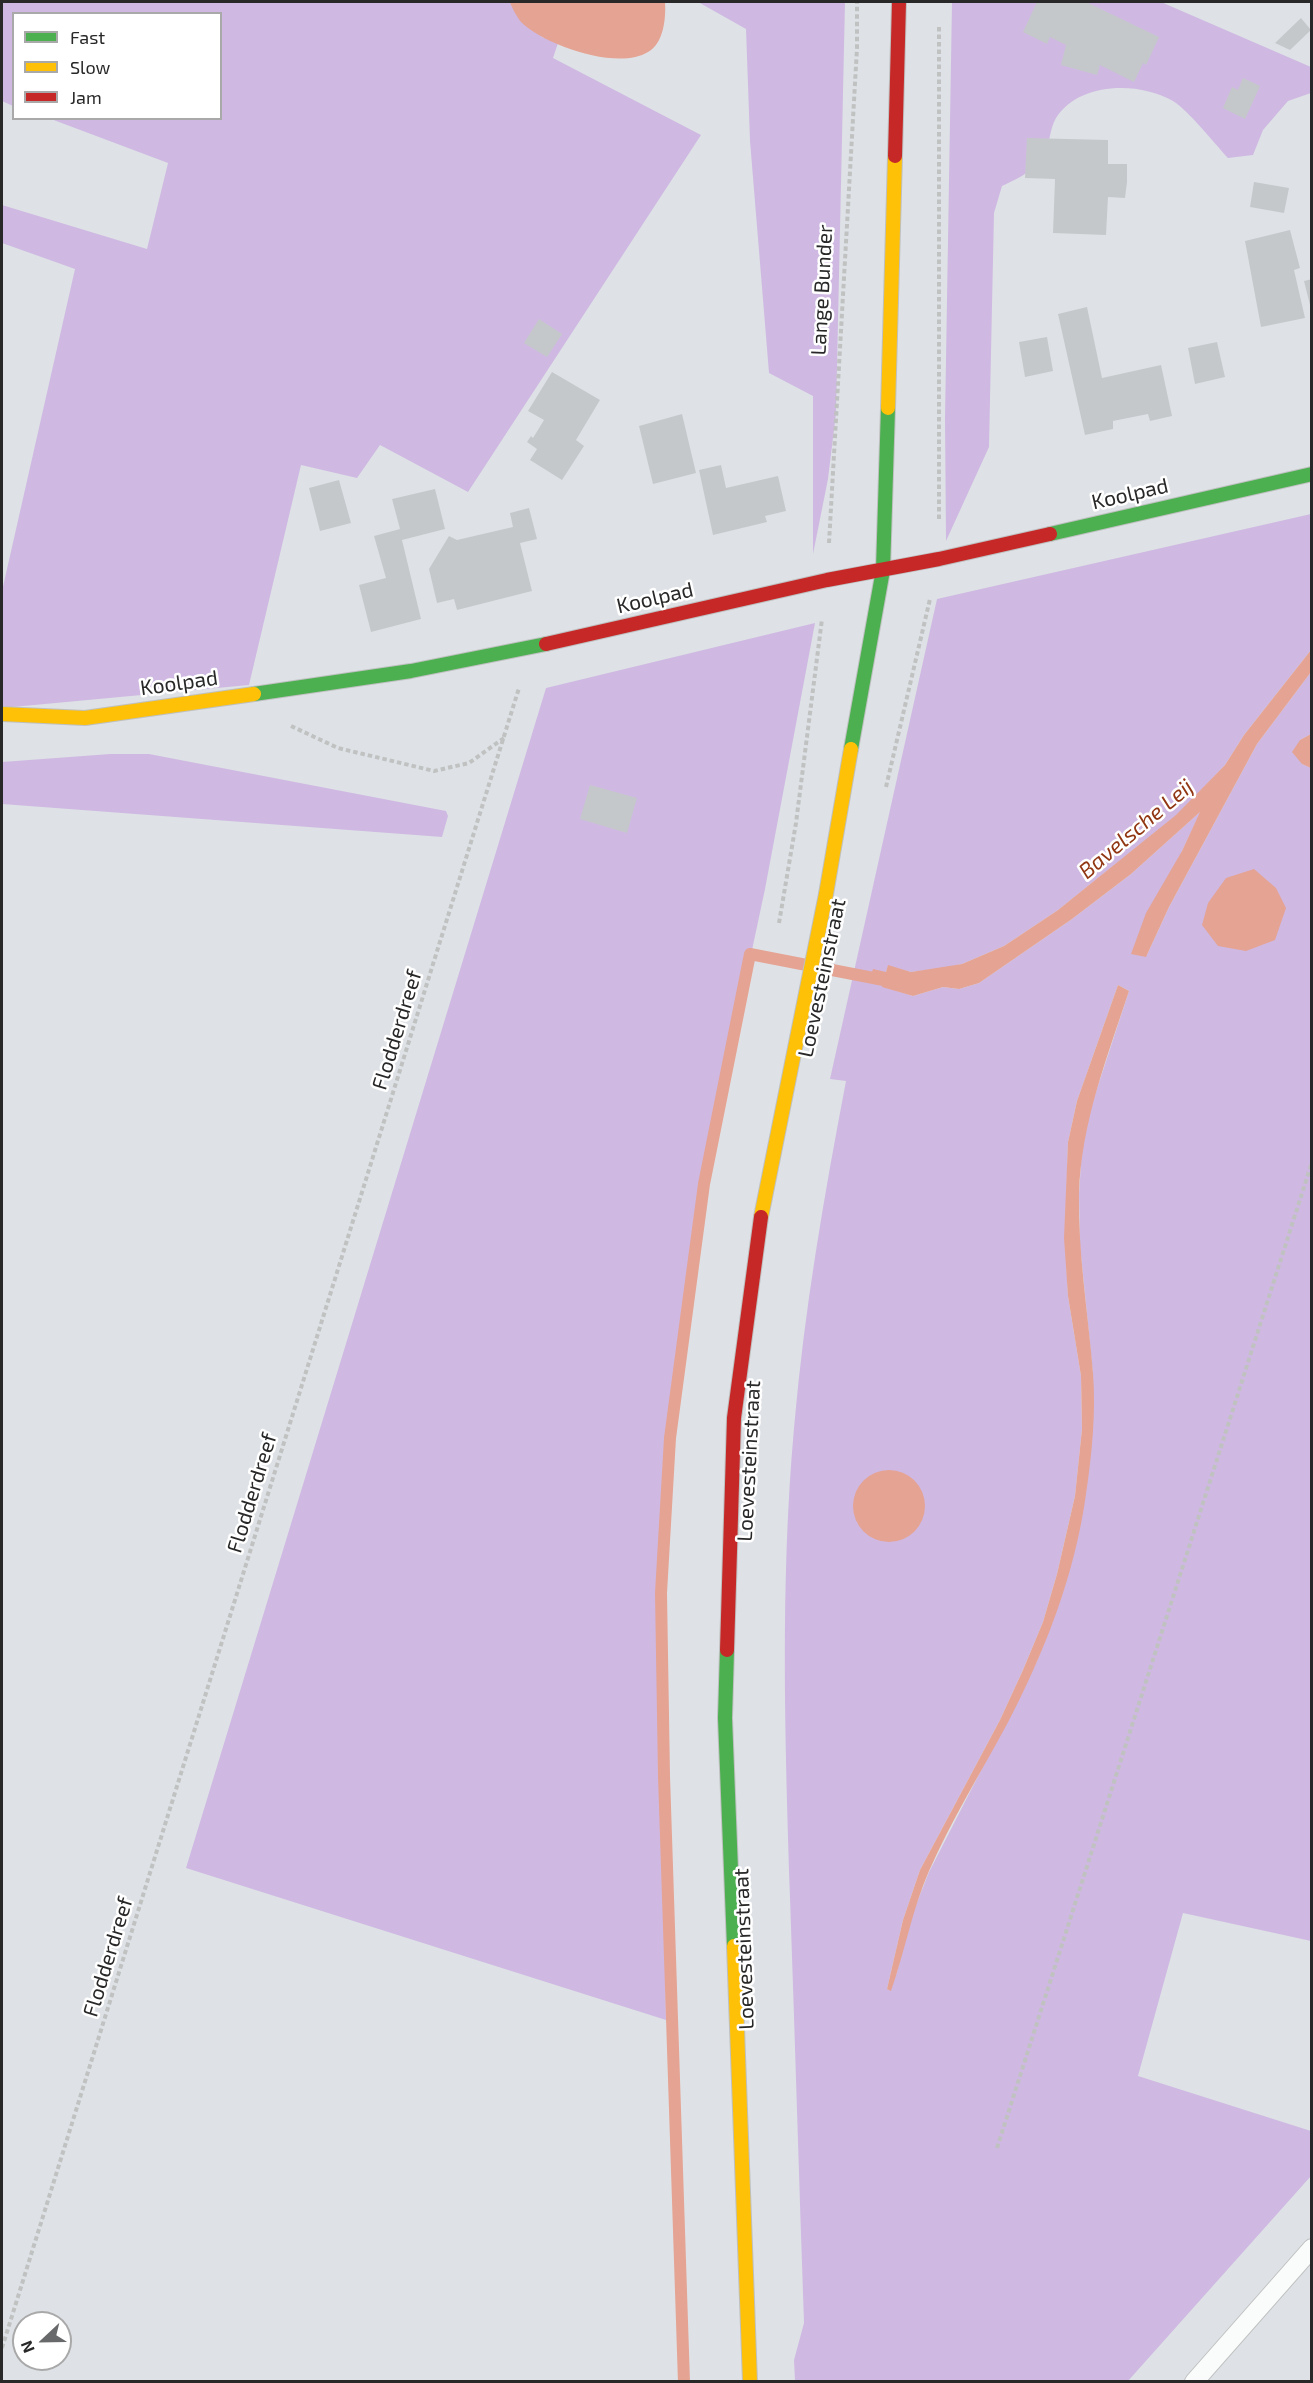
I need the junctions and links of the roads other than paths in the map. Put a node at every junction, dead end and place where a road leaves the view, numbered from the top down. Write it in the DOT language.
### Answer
graph roads {
  1 [pos="899,2"];
  2 [pos="1311,474"];
  3 [pos="883,570"];
  4 [pos="2,714"];
  5 [pos="1311,2248"];
  6 [pos="750,2382"];
  7 [pos="1194,2382"];
  1 -- 3 [label="street"];
  2 -- 3 [label="street, Koolpad"];
  3 -- 4 [label="street, Koolpad"];
  3 -- 6 [label="street, Loevesteinstraat"];
  5 -- 7 [label="lane"];
}
